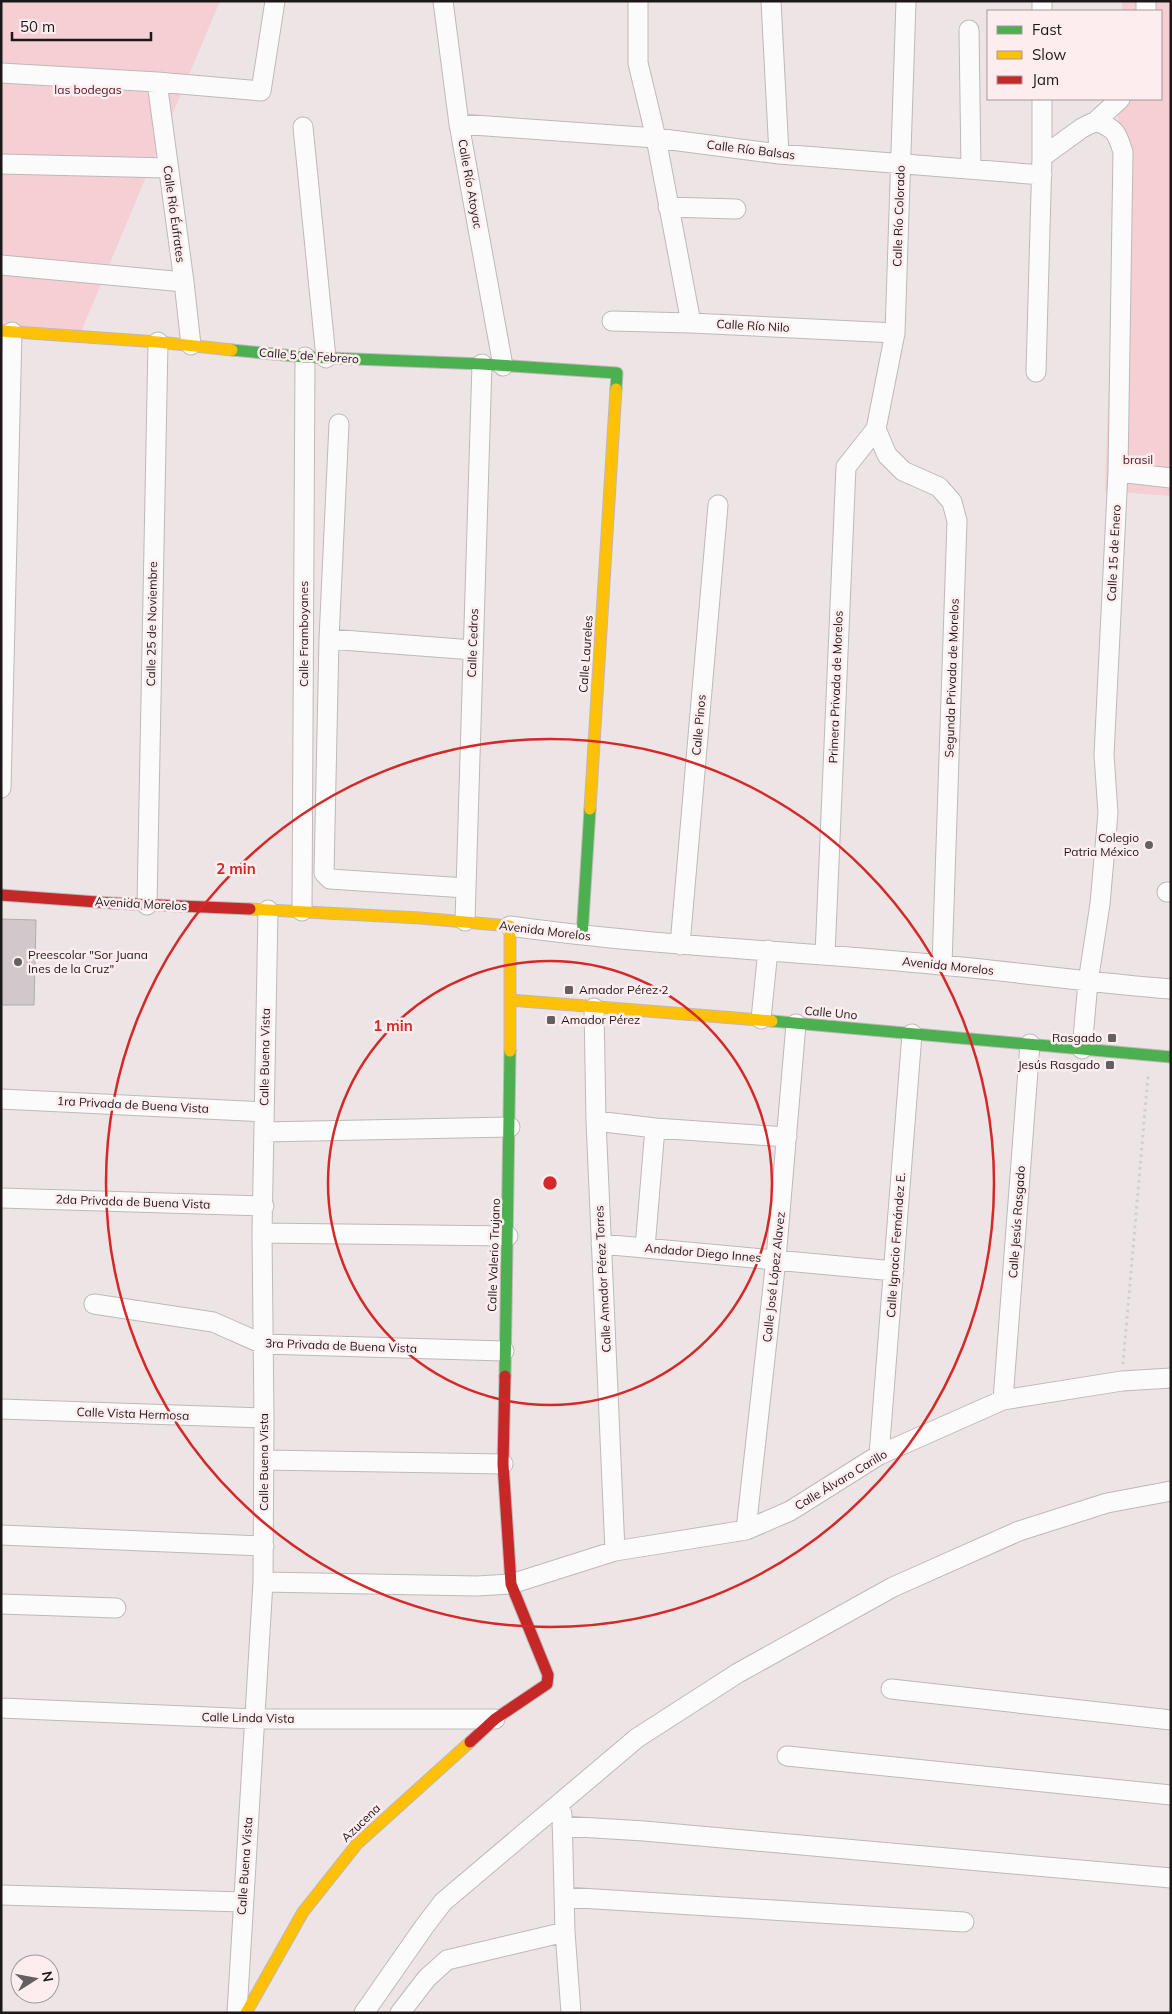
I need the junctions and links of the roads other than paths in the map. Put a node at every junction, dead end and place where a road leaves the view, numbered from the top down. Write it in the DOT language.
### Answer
graph roads {
  1 [pos="275,1"];
  2 [pos="443,1"];
  3 [pos="638,1"];
  4 [pos="771,1"];
  5 [pos="906,1"];
  6 [pos="969,30"];
  7 [pos="1,73"];
  8 [pos="157,82"];
  9 [pos="1042,100"];
  10 [pos="1119,100"];
  11 [pos="1102,123"];
  12 [pos="460,124"];
  13 [pos="303,127"];
  14 [pos="656,138"];
  15 [pos="779,154"];
  16 [pos="901,163"];
  17 [pos="1,164"];
  18 [pos="1042,166"];
  19 [pos="168,168"];
  20 [pos="972,168"];
  21 [pos="668,208"];
  22 [pos="736,209"];
  23 [pos="1,266"];
  24 [pos="184,282"];
  25 [pos="612,321"];
  26 [pos="691,323"];
  27 [pos="6,331"];
  28 [pos="895,333"];
  29 [pos="158,342"];
  30 [pos="191,345"];
  31 [pos="305,357"];
  32 [pos="326,358"];
  33 [pos="482,364"];
  34 [pos="503,366"];
  35 [pos="1036,372"];
  36 [pos="617,373"];
  37 [pos="339,424"];
  38 [pos="876,429"];
  39 [pos="1118,472"];
  40 [pos="1171,478"];
  41 [pos="718,505"];
  42 [pos="329,640"];
  43 [pos="473,650"];
  44 [pos="1,788"];
  45 [pos="466,888"];
  46 [pos="1,896"];
  47 [pos="147,905"];
  48 [pos="268,910"];
  49 [pos="302,911"];
  50 [pos="465,921"];
  51 [pos="510,926"];
  52 [pos="582,936"];
  53 [pos="680,945"];
  54 [pos="768,950"];
  55 [pos="825,955"];
  56 [pos="942,965"];
  57 [pos="1088,982"];
  58 [pos="1171,989"];
  59 [pos="510,1000"];
  60 [pos="594,1008"];
  61 [pos="761,1019"];
  62 [pos="796,1024"];
  63 [pos="912,1034"];
  64 [pos="1030,1044"];
  65 [pos="1082,1049"];
  66 [pos="1171,1057"];
  67 [pos="1,1099"];
  68 [pos="264,1112"];
  69 [pos="596,1121"];
  70 [pos="510,1128"];
  71 [pos="655,1128"];
  72 [pos="264,1132"];
  73 [pos="787,1137"];
  74 [pos="1,1198"];
  75 [pos="264,1206"];
  76 [pos="262,1233"];
  77 [pos="508,1236"];
  78 [pos="601,1244"];
  79 [pos="644,1248"];
  80 [pos="776,1260"];
  81 [pos="894,1271"];
  82 [pos="94,1304"];
  83 [pos="263,1344"];
  84 [pos="504,1351"];
  85 [pos="1171,1378"];
  86 [pos="1003,1400"];
  87 [pos="1,1409"];
  88 [pos="264,1418"];
  89 [pos="879,1455"];
  90 [pos="264,1460"];
  91 [pos="503,1464"];
  92 [pos="1171,1491"];
  93 [pos="746,1530"];
  94 [pos="1,1535"];
  95 [pos="264,1546"];
  96 [pos="615,1551"];
  97 [pos="263,1582"];
  98 [pos="511,1584"];
  99 [pos="1,1604"];
  100 [pos="116,1608"];
  101 [pos="891,1689"];
  102 [pos="538,1690"];
  103 [pos="1,1708"];
  104 [pos="256,1719"];
  105 [pos="495,1719"];
  106 [pos="1171,1720"];
  107 [pos="787,1756"];
  108 [pos="1171,1795"];
  109 [pos="562,1802"];
  110 [pos="562,1826"];
  111 [pos="1171,1878"];
  112 [pos="1,1895"];
  113 [pos="564,1896"];
  114 [pos="243,1902"];
  115 [pos="964,1922"];
  116 [pos="565,1932"];
  117 [pos="237,2013"];
  118 [pos="246,2013"];
  119 [pos="364,2013"];
  120 [pos="400,2013"];
  121 [pos="571,2013"];
  1 -- 8 [label="street"];
  2 -- 12 [label="street, Calle Río Atoyac"];
  3 -- 14 [label="street"];
  4 -- 15 [label="street"];
  5 -- 16 [label="street, Calle Río Colorado"];
  6 -- 20 [label="street"];
  7 -- 8 [label="street"];
  8 -- 19 [label="street, Calle Río Éufrates"];
  9 -- 18 [label="street"];
  10 -- 11 [label="street"];
  11 -- 18 [label="street"];
  11 -- 39 [label="street, Calle 15 de Enero"];
  12 -- 14 [label="street, Calle Río Balsas"];
  12 -- 34 [label="street, Calle Río Atoyac"];
  13 -- 32 [label="street"];
  14 -- 15 [label="street, Calle Río Balsas"];
  14 -- 21 [label="street"];
  15 -- 16 [label="street, Calle Río Balsas"];
  16 -- 20 [label="street, Calle Río Balsas"];
  16 -- 28 [label="street, Calle Río Colorado"];
  17 -- 19 [label="street"];
  18 -- 20 [label="street, Calle Río Balsas"];
  18 -- 35 [label="street"];
  19 -- 24 [label="street, Calle Río Éufrates"];
  21 -- 22 [label="street"];
  21 -- 26 [label="street"];
  23 -- 24 [label="street"];
  24 -- 30 [label="street, Calle Río Éufrates"];
  25 -- 26 [label="street, Calle Río Nilo"];
  26 -- 28 [label="street, Calle Río Nilo"];
  27 -- 29 [label="street, Calle 5 de Febrero"];
  27 -- 44 [label="street"];
  28 -- 38 [label="street, Calle Río Colorado"];
  29 -- 30 [label="street, Calle 5 de Febrero"];
  29 -- 47 [label="street, Calle 25 de Noviembre"];
  30 -- 31 [label="street, Calle 5 de Febrero"];
  31 -- 32 [label="street, Calle 5 de Febrero"];
  31 -- 49 [label="street, Calle Framboyanes"];
  32 -- 33 [label="street, Calle 5 de Febrero"];
  33 -- 34 [label="street, Calle 5 de Febrero"];
  33 -- 43 [label="street, Calle Cedros"];
  34 -- 36 [label="street, Calle 5 de Febrero"];
  36 -- 52 [label="street, Calle Laureles"];
  37 -- 42 [label="street"];
  38 -- 55 [label="street, Primera Privada de Morelos"];
  38 -- 56 [label="street, Segunda Privada de Morelos"];
  39 -- 40 [label="street"];
  39 -- 57 [label="street, Calle 15 de Enero"];
  41 -- 53 [label="street, Calle Pinos"];
  42 -- 43 [label="street"];
  42 -- 45 [label="street"];
  43 -- 45 [label="street, Calle Cedros"];
  45 -- 50 [label="street, Calle Cedros"];
  46 -- 47 [label="street, Avenida Morelos"];
  47 -- 48 [label="street, Avenida Morelos"];
  48 -- 49 [label="street, Avenida Morelos"];
  48 -- 68 [label="street, Calle Buena Vista"];
  49 -- 50 [label="street, Avenida Morelos"];
  50 -- 51 [label="street, Avenida Morelos"];
  51 -- 52 [label="street, Avenida Morelos"];
  51 -- 59 [label="street, Calle Valerio Trujano"];
  52 -- 53 [label="street, Avenida Morelos"];
  53 -- 54 [label="street, Avenida Morelos"];
  54 -- 55 [label="street, Avenida Morelos"];
  54 -- 61 [label="street"];
  55 -- 56 [label="street, Avenida Morelos"];
  56 -- 57 [label="street, Avenida Morelos"];
  57 -- 58 [label="street, Avenida Morelos"];
  57 -- 65 [label="street, Calle 15 de Enero"];
  59 -- 60 [label="street, Calle Uno"];
  59 -- 70 [label="street, Calle Valerio Trujano"];
  60 -- 61 [label="street, Calle Uno"];
  60 -- 69 [label="street, Calle Amador Pérez Torres"];
  61 -- 62 [label="street, Calle Uno"];
  62 -- 63 [label="street, Calle Uno"];
  62 -- 73 [label="street, Calle José López Alavez"];
  63 -- 64 [label="street, Calle Uno"];
  63 -- 81 [label="street, Calle Ignacio Fernández E."];
  64 -- 65 [label="street, Calle Uno"];
  64 -- 86 [label="street, Calle Jesús Rasgado"];
  65 -- 66 [label="street, Calle Uno"];
  67 -- 68 [label="street, 1ra Privada de Buena Vista"];
  68 -- 72 [label="street, Calle Buena Vista"];
  69 -- 71 [label="street"];
  69 -- 78 [label="street, Calle Amador Pérez Torres"];
  70 -- 72 [label="street"];
  70 -- 77 [label="street, Calle Valerio Trujano"];
  71 -- 73 [label="street"];
  71 -- 79 [label="street"];
  72 -- 75 [label="street, Calle Buena Vista"];
  73 -- 80 [label="street, Calle José López Alavez"];
  74 -- 75 [label="street, 2da Privada de Buena Vista"];
  75 -- 76 [label="street, Calle Buena Vista"];
  76 -- 77 [label="street"];
  76 -- 83 [label="street, Calle Buena Vista"];
  77 -- 84 [label="street, Calle Valerio Trujano"];
  78 -- 79 [label="street, Andador Diego Innes"];
  78 -- 96 [label="street, Calle Amador Pérez Torres"];
  79 -- 80 [label="street, Andador Diego Innes"];
  80 -- 81 [label="street, Andador Diego Innes"];
  80 -- 93 [label="street, Calle José López Alavez"];
  81 -- 89 [label="street, Calle Ignacio Fernández E."];
  82 -- 83 [label="street, 3ra Privada de Buena Vista"];
  83 -- 84 [label="street, 3ra Privada de Buena Vista"];
  83 -- 88 [label="street, Calle Buena Vista"];
  84 -- 91 [label="street, Calle Valerio Trujano"];
  85 -- 86 [label="street, Calle Álvaro Carillo"];
  86 -- 89 [label="street, Calle Álvaro Carillo"];
  87 -- 88 [label="street, Calle Vista Hermosa"];
  88 -- 90 [label="street, Calle Buena Vista"];
  89 -- 93 [label="street, Calle Álvaro Carillo"];
  90 -- 91 [label="street"];
  90 -- 95 [label="street, Calle Buena Vista"];
  91 -- 98 [label="street, Calle Valerio Trujano"];
  92 -- 109 [label="street"];
  93 -- 96 [label="street, Calle Álvaro Carillo"];
  94 -- 95 [label="street"];
  95 -- 97 [label="street, Calle Buena Vista"];
  96 -- 98 [label="street, Calle Álvaro Carillo"];
  97 -- 98 [label="street, Calle Álvaro Carillo"];
  97 -- 104 [label="street, Calle Buena Vista"];
  98 -- 102 [label="street, Calle Valerio Trujano"];
  99 -- 100 [label="street"];
  101 -- 106 [label="street"];
  102 -- 105 [label="street, Azucena"];
  103 -- 104 [label="street, Calle Linda Vista"];
  104 -- 105 [label="street, Calle Linda Vista"];
  104 -- 114 [label="street, Calle Buena Vista"];
  105 -- 118 [label="street, Azucena"];
  107 -- 108 [label="street"];
  109 -- 110 [label="street"];
  109 -- 119 [label="street"];
  110 -- 111 [label="street"];
  110 -- 113 [label="street"];
  112 -- 114 [label="street"];
  113 -- 115 [label="street"];
  113 -- 116 [label="street"];
  114 -- 117 [label="street, Calle Buena Vista"];
  116 -- 120 [label="street"];
  116 -- 121 [label="street"];
}
